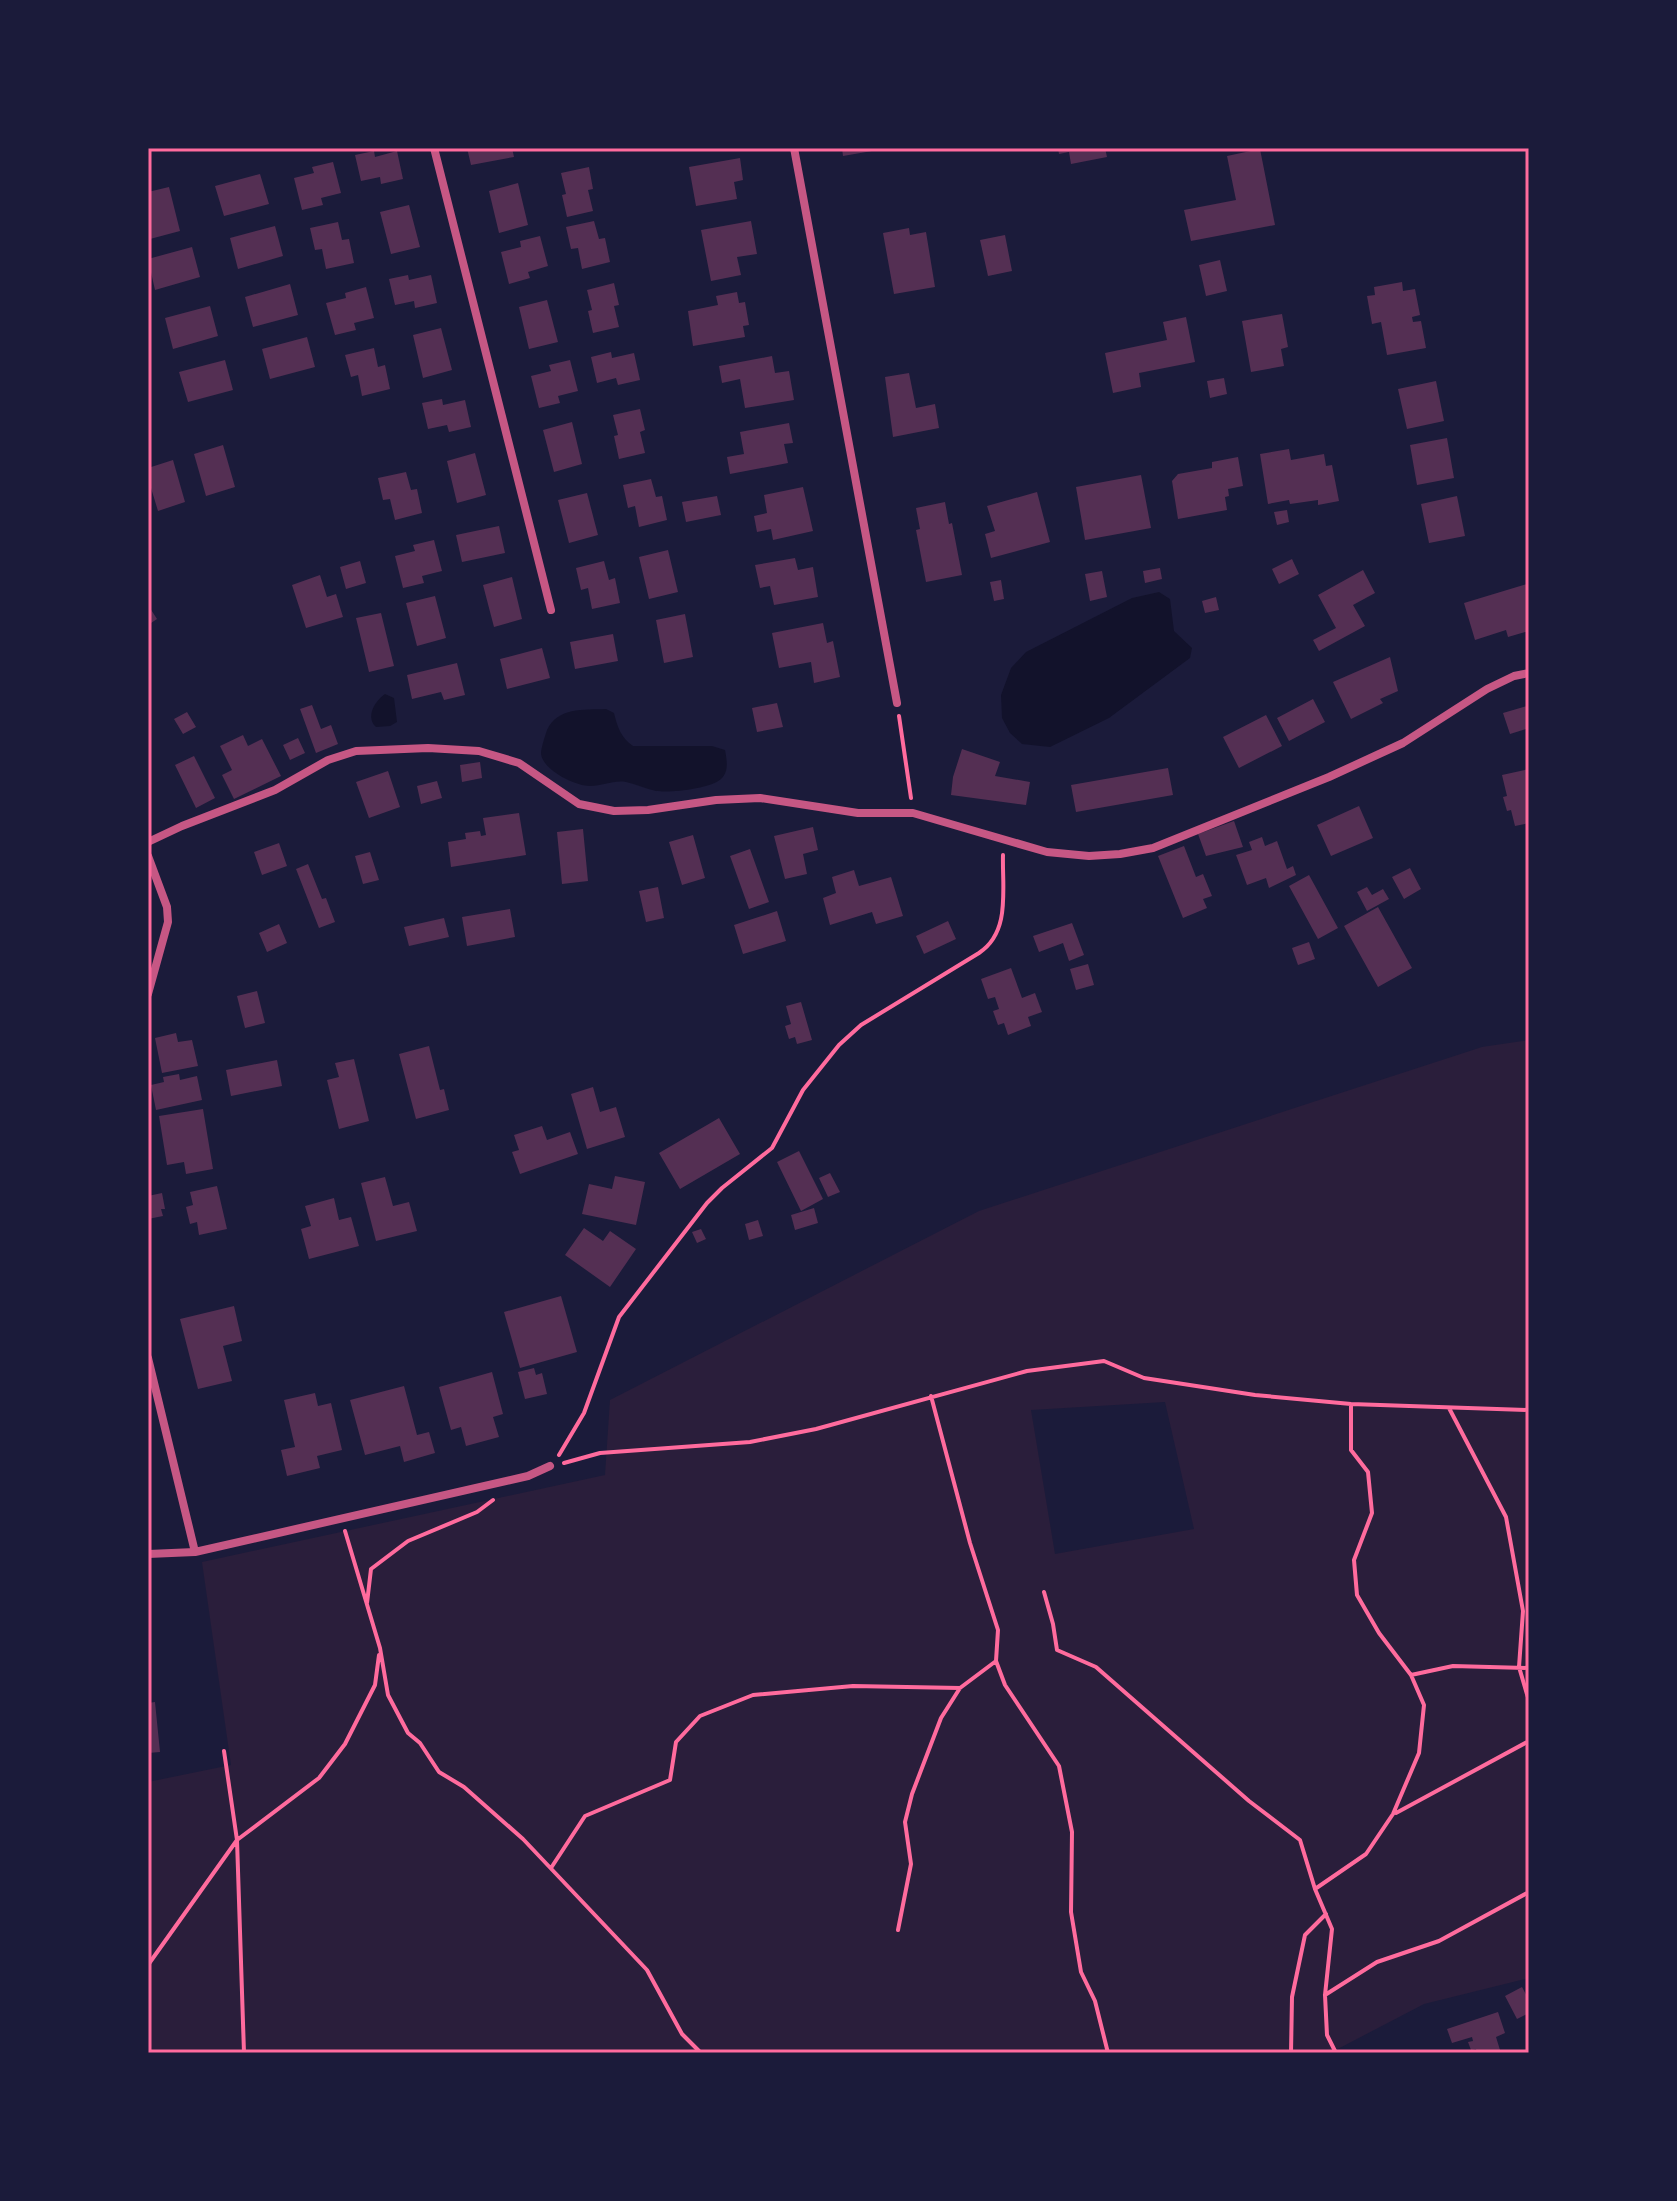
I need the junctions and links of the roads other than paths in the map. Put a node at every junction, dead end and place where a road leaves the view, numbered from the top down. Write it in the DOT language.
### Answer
graph roads {
  1 [pos="434,148"];
  2 [pos="794,148"];
  3 [pos="551,610"];
  4 [pos="1529,673"];
  5 [pos="897,703"];
  6 [pos="148,842"];
  7 [pos="148,856"];
  8 [pos="148,994"];
  9 [pos="148,1358"];
  10 [pos="550,1466"];
  11 [pos="195,1552"];
  12 [pos="148,1554"];
  1 -- 3 [label="street"];
  2 -- 5 [label="street"];
  4 -- 6 [label="street"];
  7 -- 8 [label="street"];
  9 -- 11 [label="street"];
  10 -- 11 [label="street"];
  11 -- 12 [label="street"];
}
